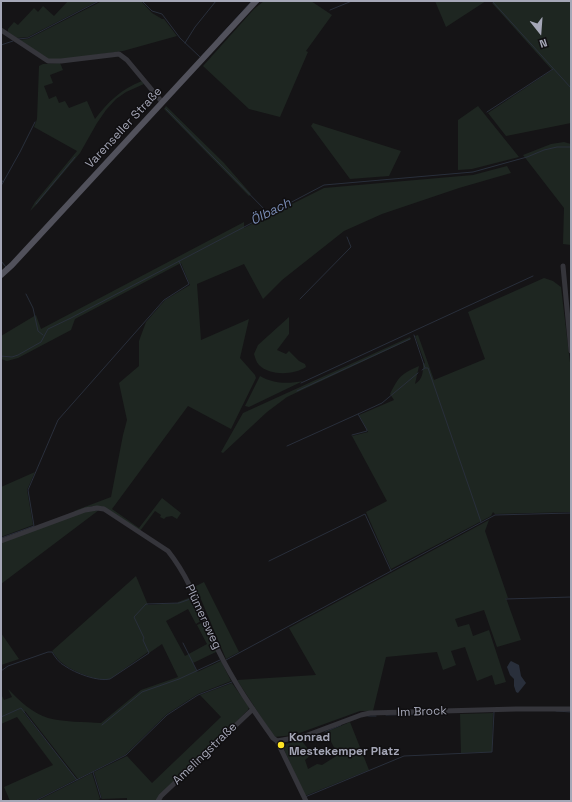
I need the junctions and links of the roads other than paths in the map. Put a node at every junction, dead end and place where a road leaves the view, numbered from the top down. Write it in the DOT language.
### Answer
graph roads {
  1 [pos="256,1"];
  2 [pos="1,30"];
  3 [pos="162,102"];
  4 [pos="563,266"];
  5 [pos="1,275"];
  6 [pos="571,351"];
  7 [pos="1,541"];
  8 [pos="253,709"];
  9 [pos="571,709"];
  10 [pos="277,741"];
  11 [pos="158,801"];
  12 [pos="306,801"];
  1 -- 3 [label="main road, Varenseller Straße"];
  2 -- 3 [label="street"];
  3 -- 5 [label="main road, Varenseller Straße"];
  4 -- 6 [label="street"];
  7 -- 8 [label="street, Plümersweg"];
  8 -- 10 [label="street, Plümersweg"];
  8 -- 11 [label="street, Amelingstraße"];
  9 -- 10 [label="street, Im Brock"];
  10 -- 12 [label="street, Plümersweg"];
}
